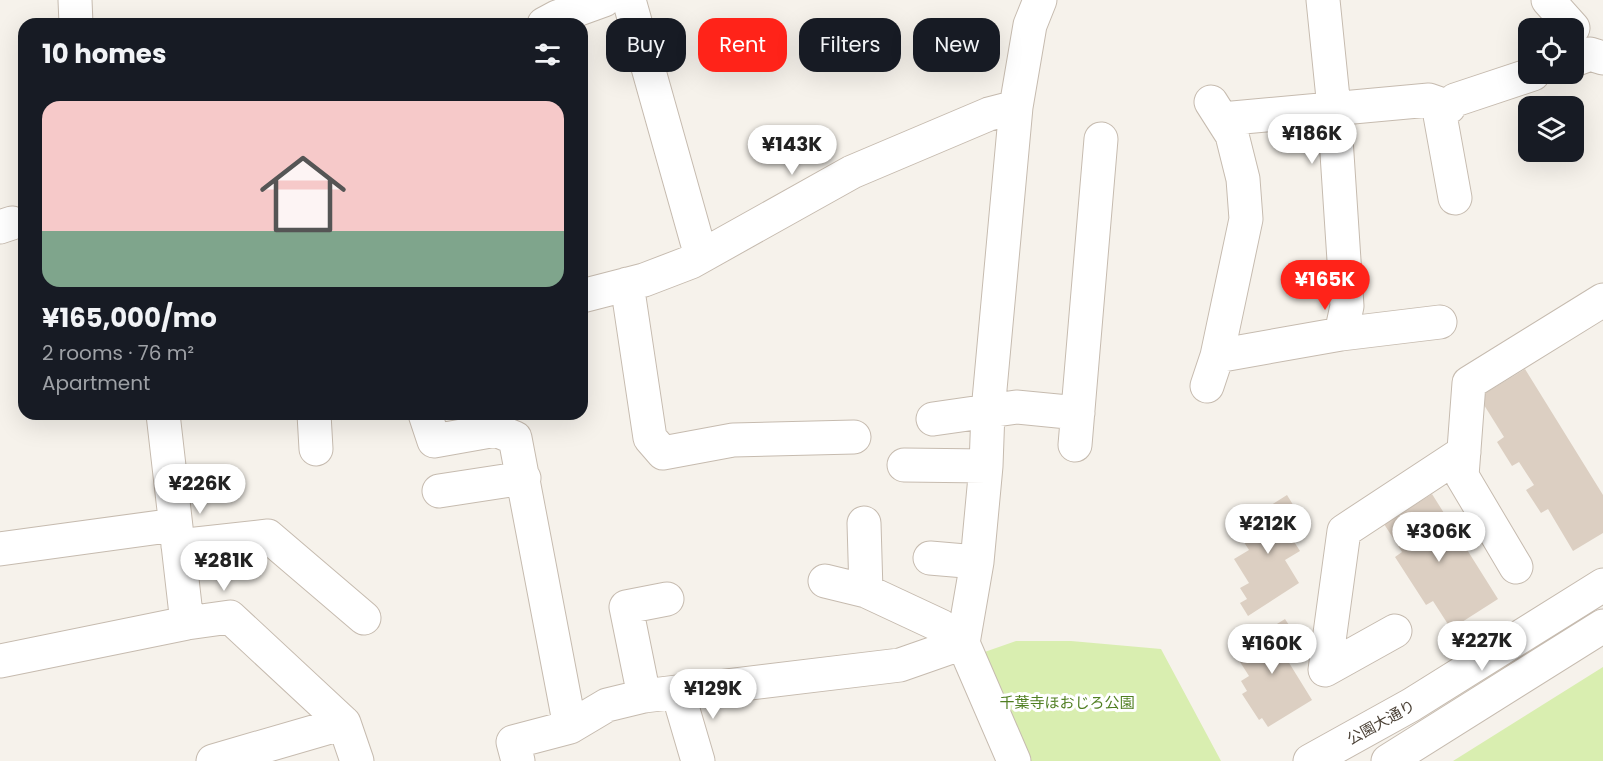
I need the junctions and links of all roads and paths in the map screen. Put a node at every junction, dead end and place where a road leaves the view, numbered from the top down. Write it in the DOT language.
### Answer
graph roads {
  1 [pos="75,0"];
  2 [pos="604,0"];
  3 [pos="629,0"];
  4 [pos="1040,0"];
  5 [pos="1323,0"];
  6 [pos="1548,0"];
  7 [pos="76,18"];
  8 [pos="555,18"];
  9 [pos="1562,18"];
  10 [pos="1518,79"];
  11 [pos="1016,106"];
  12 [pos="1449,107"];
  13 [pos="1334,108"];
  14 [pos="1101,139"];
  15 [pos="1455,198"];
  16 [pos="701,256"];
  17 [pos="627,284"];
  18 [pos="588,294"];
  19 [pos="1603,300"];
  20 [pos="1440,321"];
  21 [pos="1341,334"];
  22 [pos="988,411"];
  23 [pos="933,419"];
  24 [pos="164,420"];
  25 [pos="314,420"];
  26 [pos="427,420"];
  27 [pos="854,437"];
  28 [pos="316,449"];
  29 [pos="1464,452"];
  30 [pos="904,465"];
  31 [pos="986,466"];
  32 [pos="524,478"];
  33 [pos="439,491"];
  34 [pos="864,523"];
  35 [pos="177,536"];
  36 [pos="0,549"];
  37 [pos="930,558"];
  38 [pos="977,562"];
  39 [pos="1516,567"];
  40 [pos="825,581"];
  41 [pos="1603,585"];
  42 [pos="866,591"];
  43 [pos="667,599"];
  44 [pos="364,618"];
  45 [pos="187,623"];
  46 [pos="1603,626"];
  47 [pos="1395,631"];
  48 [pos="963,643"];
  49 [pos="0,661"];
  50 [pos="678,693"];
  51 [pos="644,696"];
  52 [pos="344,723"];
  53 [pos="570,727"];
  54 [pos="1005,758"];
  55 [pos="213,761"];
  56 [pos="357,761"];
  57 [pos="518,761"];
  58 [pos="698,761"];
  59 [pos="1310,761"];
  60 [pos="1388,761"];
  1 -- 7 [label="street"];
  2 -- 8 [label="street"];
  3 -- 16 [label="street"];
  4 -- 11 [label="street"];
  5 -- 13 [label="street"];
  6 -- 9 [label="street"];
  10 -- 12 [label="street"];
  11 -- 16 [label="street"];
  11 -- 22 [label="street"];
  12 -- 13 [label="street"];
  12 -- 15 [label="street"];
  13 -- 21 [label="street"];
  13 -- 21 [label="street"];
  14 -- 22 [label="street"];
  16 -- 17 [label="street"];
  17 -- 18 [label="street"];
  17 -- 27 [label="street"];
  19 -- 29 [label="street"];
  20 -- 21 [label="street"];
  22 -- 23 [label="street"];
  22 -- 31 [label="street"];
  24 -- 35 [label="street"];
  25 -- 28 [label="street"];
  26 -- 32 [label="street"];
  29 -- 39 [label="street"];
  29 -- 47 [label="street"];
  30 -- 31 [label="street"];
  31 -- 38 [label="street"];
  32 -- 33 [label="street"];
  32 -- 53 [label="street"];
  34 -- 42 [label="street"];
  35 -- 36 [label="street"];
  35 -- 44 [label="street"];
  35 -- 45 [label="street"];
  37 -- 38 [label="street"];
  38 -- 48 [label="street"];
  40 -- 42 [label="street"];
  41 -- 59 [label="street, 公園大通り"];
  42 -- 48 [label="street"];
  43 -- 51 [label="street"];
  45 -- 49 [label="street"];
  45 -- 52 [label="street"];
  46 -- 60 [label="street"];
  48 -- 50 [label="street"];
  48 -- 54 [label="street"];
  50 -- 51 [label="street"];
  50 -- 58 [label="street"];
  51 -- 53 [label="street"];
  52 -- 55 [label="street"];
  52 -- 56 [label="street"];
  53 -- 57 [label="street"];
}
